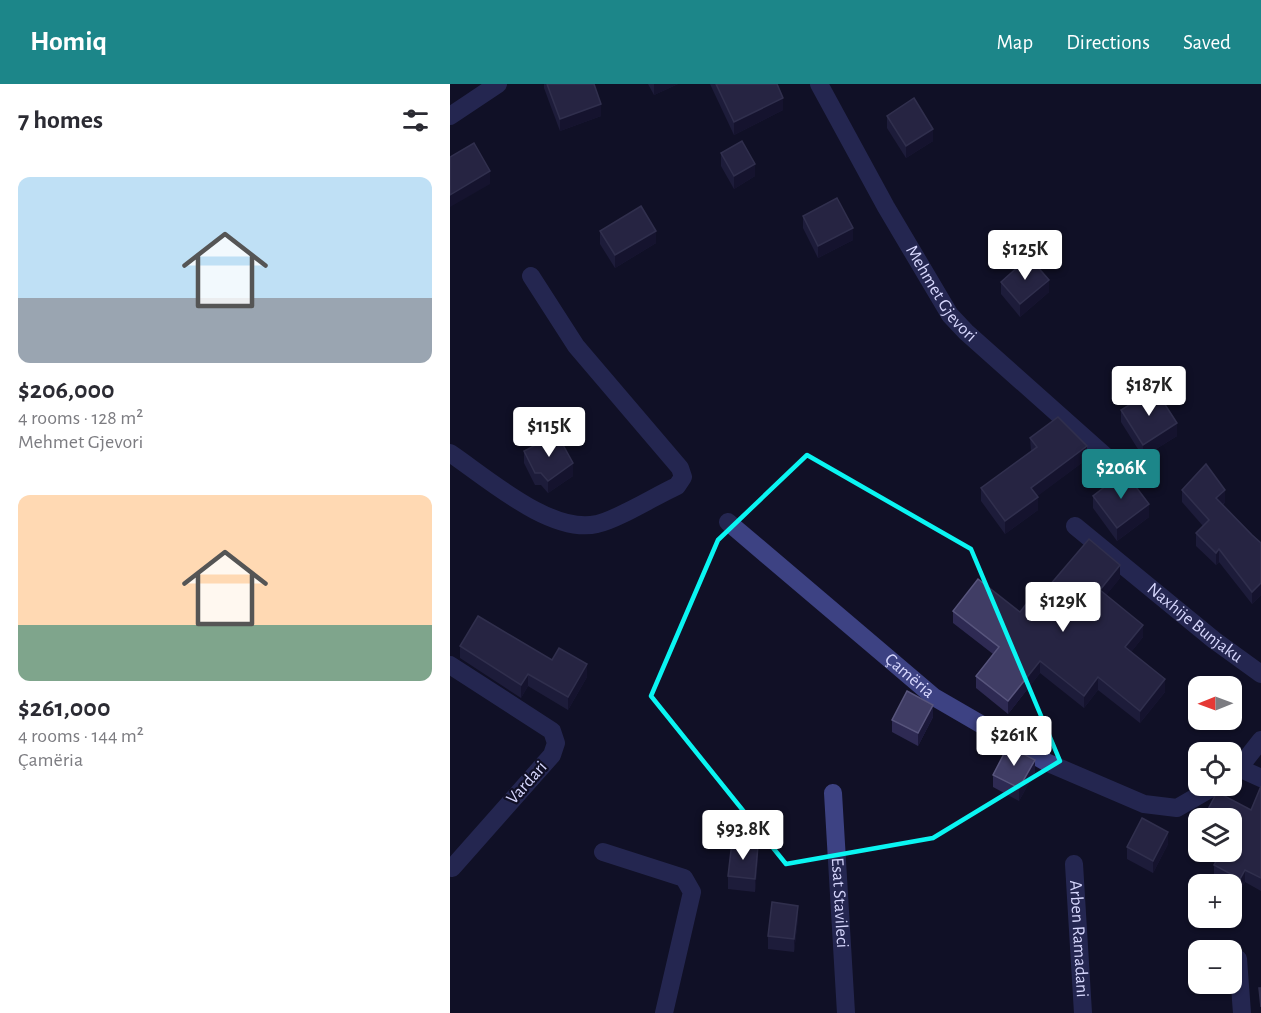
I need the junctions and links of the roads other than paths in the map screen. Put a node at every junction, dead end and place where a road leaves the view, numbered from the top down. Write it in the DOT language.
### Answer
graph roads {
  1 [pos="498,84"];
  2 [pos="819,84"];
  3 [pos="450,116"];
  4 [pos="531,276"];
  5 [pos="450,453"];
  6 [pos="1113,463"];
  7 [pos="728,522"];
  8 [pos="1074,526"];
  9 [pos="450,665"];
  10 [pos="1261,674"];
  11 [pos="1261,740"];
  12 [pos="1242,763"];
  13 [pos="1242,773"];
  14 [pos="1261,778"];
  15 [pos="833,793"];
  16 [pos="1198,796"];
  17 [pos="603,852"];
  18 [pos="1074,864"];
  19 [pos="452,868"];
  20 [pos="1241,994"];
  21 [pos="664,1013"];
  22 [pos="846,1013"];
  23 [pos="1083,1013"];
  24 [pos="1242,1013"];
  1 -- 3 [label="street"];
  2 -- 6 [label="street, Mehmet Gjevori"];
  4 -- 5 [label="street"];
  7 -- 16 [label="street, Çamëria"];
  8 -- 10 [label="street, Naxhije Bunjaku"];
  9 -- 19 [label="street, Vardari"];
  11 -- 12 [label="street"];
  13 -- 14 [label="street"];
  15 -- 22 [label="street, Esat Stavileci"];
  17 -- 21 [label="street"];
  18 -- 23 [label="street, Arben Ramadani"];
  20 -- 24 [label="street"];
}
